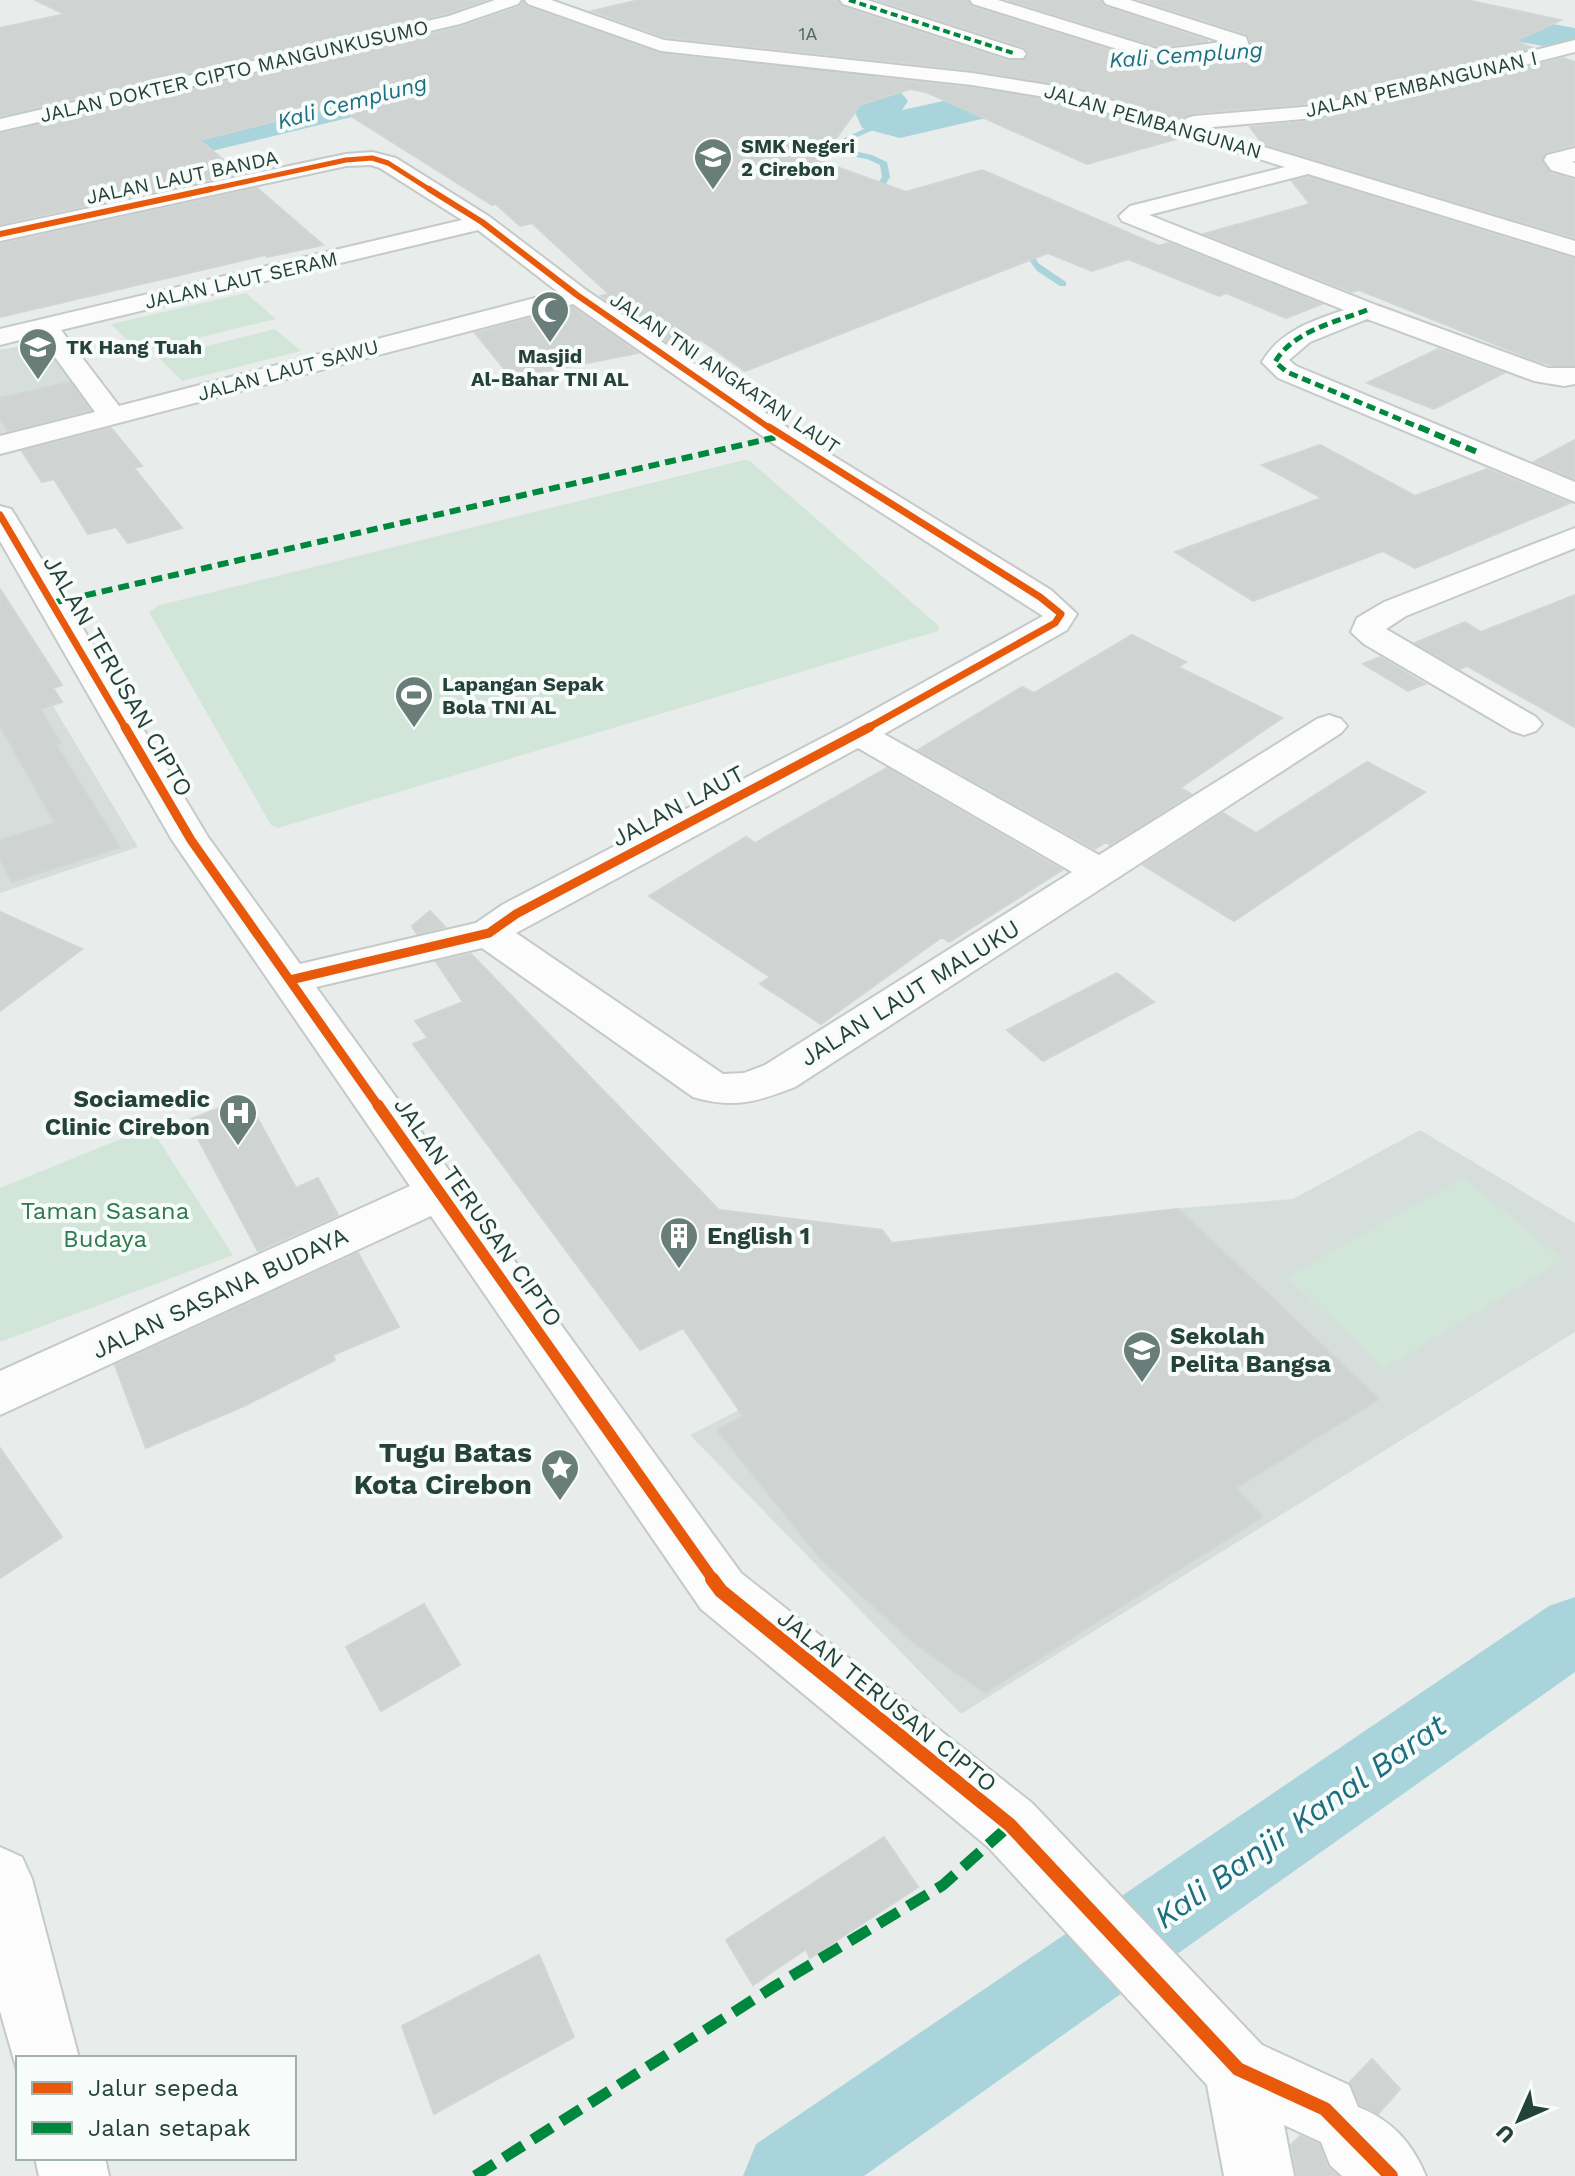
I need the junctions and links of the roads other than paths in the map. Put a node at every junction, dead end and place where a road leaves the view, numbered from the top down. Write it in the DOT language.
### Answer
graph roads {
  1 [pos="469,0"];
  2 [pos="512,0"];
  3 [pos="534,0"];
  4 [pos="849,0"];
  5 [pos="979,0"];
  6 [pos="1112,0"];
  7 [pos="1575,46"];
  8 [pos="1016,54"];
  9 [pos="46,107"];
  10 [pos="1314,112"];
  11 [pos="7,116"];
  12 [pos="1170,124"];
  13 [pos="1575,154"];
  14 [pos="372,158"];
  15 [pos="1310,167"];
  16 [pos="1575,170"];
  17 [pos="1350,179"];
  18 [pos="482,222"];
  19 [pos="0,234"];
  20 [pos="1575,249"];
  21 [pos="577,295"];
  22 [pos="1367,310"];
  23 [pos="45,326"];
  24 [pos="0,337"];
  25 [pos="1575,376"];
  26 [pos="112,416"];
  27 [pos="0,445"];
  28 [pos="1575,493"];
  29 [pos="0,515"];
  30 [pos="1575,537"];
  31 [pos="1061,614"];
  32 [pos="1524,724"];
  33 [pos="1329,726"];
  34 [pos="858,734"];
  35 [pos="1101,872"];
  36 [pos="489,933"];
  37 [pos="290,980"];
  38 [pos="439,1192"];
  39 [pos="0,1394"];
  40 [pos="0,1879"];
  41 [pos="44,2056"];
  42 [pos="1238,2069"];
  43 [pos="1357,2142"];
  44 [pos="1259,2176"];
  1 -- 9 [label="street, JALAN DOKTER CIPTO MANGUNKUSUMO"];
  2 -- 9 [label="street, JALAN DOKTER CIPTO MANGUNKUSUMO"];
  3 -- 12 [label="street, JALAN PEMBANGUNAN"];
  4 -- 8 [label="street"];
  5 -- 6 [label="street"];
  7 -- 10 [label="street, JALAN PEMBANGUNAN I"];
  9 -- 11 [label="street, JALAN DOKTER CIPTO MANGUNKUSUMO"];
  10 -- 12 [label="street, JALAN PEMBANGUNAN I"];
  10 -- 17 [label="street"];
  12 -- 15 [label="street, JALAN PEMBANGUNAN"];
  13 -- 16 [label="street"];
  14 -- 18 [label="street, JALAN TNI ANGKATAN LAUT"];
  14 -- 19 [label="street, JALAN LAUT BANDA"];
  15 -- 17 [label="street, JALAN PEMBANGUNAN"];
  15 -- 22 [label="street"];
  17 -- 20 [label="street, JALAN PEMBANGUNAN"];
  18 -- 21 [label="street, JALAN TNI ANGKATAN LAUT"];
  18 -- 23 [label="street, JALAN LAUT SERAM"];
  21 -- 26 [label="street, JALAN LAUT SAWU"];
  21 -- 31 [label="street, JALAN TNI ANGKATAN LAUT"];
  22 -- 25 [label="street"];
  22 -- 28 [label="street"];
  23 -- 24 [label="street, JALAN LAUT SERAM"];
  23 -- 26 [label="street"];
  26 -- 27 [label="street, JALAN LAUT SAWU"];
  29 -- 37 [label="street, JALAN TERUSAN CIPTO"];
  30 -- 32 [label="street"];
  31 -- 34 [label="street, JALAN LAUT"];
  33 -- 35 [label="street, JALAN LAUT MALUKU"];
  34 -- 35 [label="street"];
  34 -- 36 [label="street, JALAN LAUT"];
  35 -- 36 [label="street, JALAN LAUT MALUKU"];
  36 -- 37 [label="street, JALAN LAUT"];
  37 -- 38 [label="street, JALAN TERUSAN CIPTO"];
  38 -- 39 [label="street, JALAN SASANA BUDAYA"];
  38 -- 42 [label="street, JALAN TERUSAN CIPTO"];
  40 -- 41 [label="street"];
  42 -- 43 [label="street"];
  42 -- 44 [label="street"];
}
